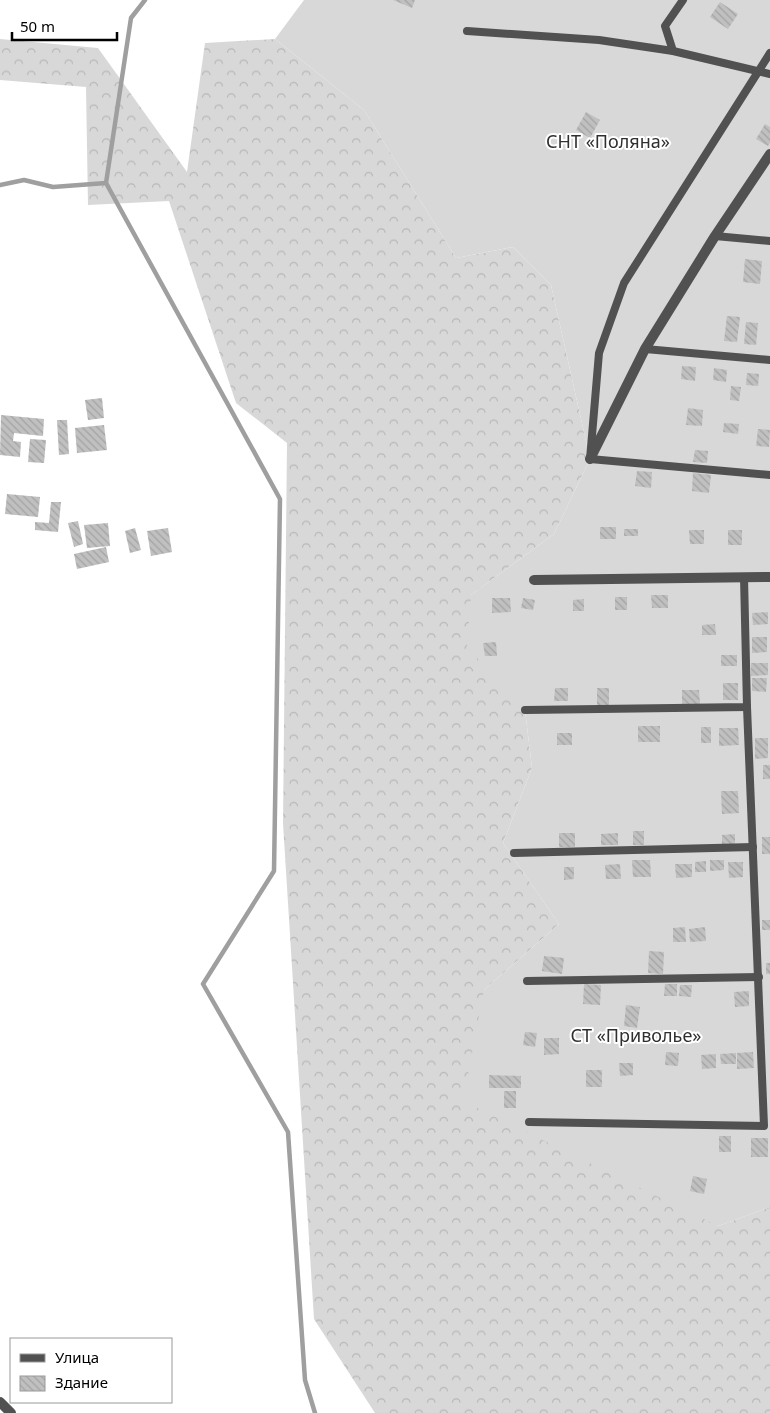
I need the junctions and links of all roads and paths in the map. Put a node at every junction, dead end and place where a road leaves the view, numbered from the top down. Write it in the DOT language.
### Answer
graph roads {
  1 [pos="683,0"];
  2 [pos="467,31"];
  3 [pos="672,51"];
  4 [pos="770,53"];
  5 [pos="757,72"];
  6 [pos="770,74"];
  7 [pos="770,154"];
  8 [pos="716,236"];
  9 [pos="770,241"];
  10 [pos="645,350"];
  11 [pos="770,360"];
  12 [pos="590,459"];
  13 [pos="770,475"];
  14 [pos="744,577"];
  15 [pos="770,577"];
  16 [pos="534,580"];
  17 [pos="747,707"];
  18 [pos="525,710"];
  19 [pos="753,847"];
  20 [pos="514,853"];
  21 [pos="759,977"];
  22 [pos="527,981"];
  23 [pos="529,1122"];
  24 [pos="0,1402"];
  25 [pos="11,1413"];
  1 -- 3 [label="lane"];
  2 -- 3 [label="lane"];
  3 -- 5 [label="lane"];
  4 -- 5 [label="lane"];
  5 -- 6 [label="lane"];
  5 -- 12 [label="lane"];
  7 -- 8 [label="street"];
  8 -- 9 [label="lane"];
  8 -- 10 [label="street"];
  10 -- 11 [label="lane"];
  10 -- 12 [label="street"];
  12 -- 13 [label="lane"];
  14 -- 15 [label="street"];
  14 -- 16 [label="street"];
  14 -- 17 [label="lane"];
  17 -- 18 [label="lane"];
  17 -- 19 [label="lane"];
  19 -- 20 [label="lane"];
  19 -- 21 [label="lane"];
  21 -- 22 [label="lane"];
  21 -- 23 [label="lane"];
  24 -- 25 [label="street"];
}
